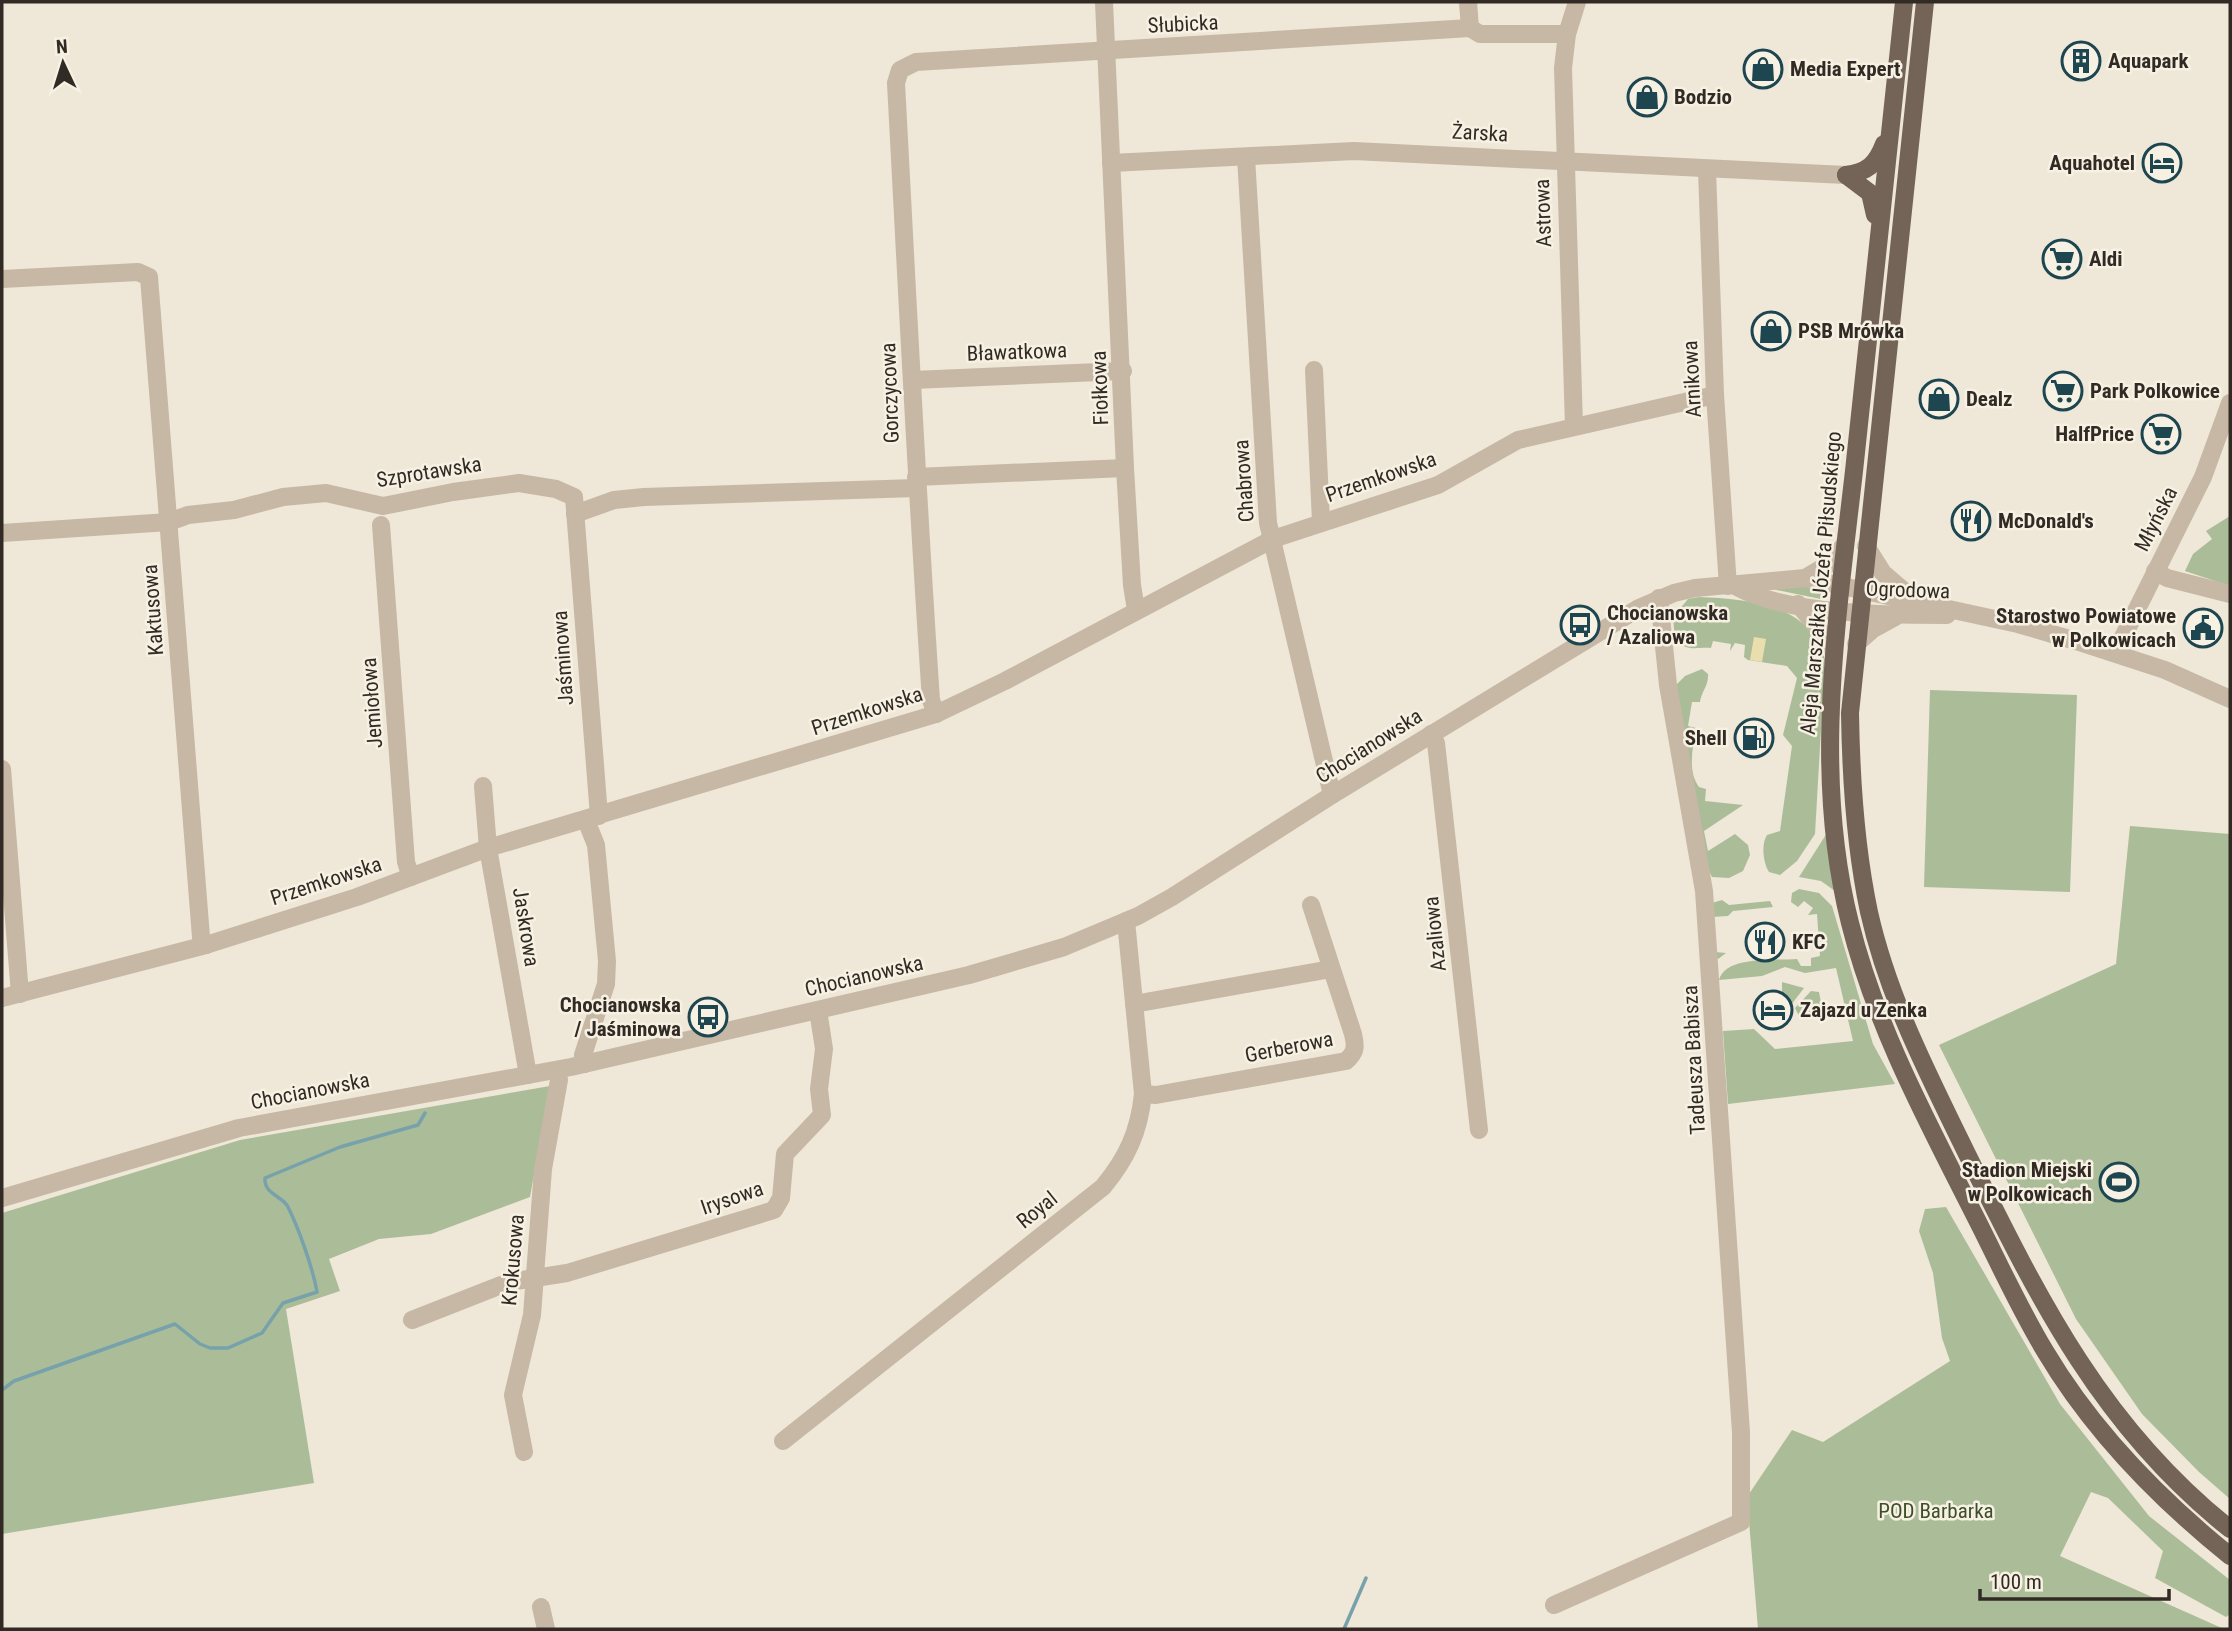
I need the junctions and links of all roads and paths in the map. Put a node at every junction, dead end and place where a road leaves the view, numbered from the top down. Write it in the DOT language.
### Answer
graph roads {
  1 [pos="1104,2"];
  2 [pos="1468,2"];
  3 [pos="1577,2"];
  4 [pos="1905,2"];
  5 [pos="1925,2"];
  6 [pos="1470,28"];
  7 [pos="1567,34"];
  8 [pos="1107,50"];
  9 [pos="900,70"];
  10 [pos="1891,124"];
  11 [pos="1246,157"];
  12 [pos="1564,160"];
  13 [pos="1111,163"];
  14 [pos="1707,170"];
  15 [pos="1846,175"];
  16 [pos="1878,230"];
  17 [pos="2,279"];
  18 [pos="1314,370"];
  19 [pos="1123,371"];
  20 [pos="913,380"];
  21 [pos="1715,395"];
  22 [pos="2230,403"];
  23 [pos="2228,422"];
  24 [pos="1574,426"];
  25 [pos="1125,468"];
  26 [pos="916,482"];
  27 [pos="574,506"];
  28 [pos="1321,522"];
  29 [pos="170,523"];
  30 [pos="381,525"];
  31 [pos="2,533"];
  32 [pos="1273,540"];
  33 [pos="1845,544"];
  34 [pos="1866,546"];
  35 [pos="2155,571"];
  36 [pos="1805,578"];
  37 [pos="1840,585"];
  38 [pos="1732,586"];
  39 [pos="1861,589"];
  40 [pos="2230,594"];
  41 [pos="1659,598"];
  42 [pos="1916,601"];
  43 [pos="1798,604"];
  44 [pos="1839,609"];
  45 [pos="1136,610"];
  46 [pos="1859,612"];
  47 [pos="1975,615"];
  48 [pos="1895,617"];
  49 [pos="1856,644"];
  50 [pos="1833,652"];
  51 [pos="2115,653"];
  52 [pos="2230,699"];
  53 [pos="936,714"];
  54 [pos="1432,734"];
  55 [pos="2,769"];
  56 [pos="483,786"];
  57 [pos="1332,795"];
  58 [pos="592,818"];
  59 [pos="488,848"];
  60 [pos="411,877"];
  61 [pos="1311,905"];
  62 [pos="1126,921"];
  63 [pos="206,946"];
  64 [pos="1331,969"];
  65 [pos="11,996"];
  66 [pos="1134,1004"];
  67 [pos="818,1010"];
  68 [pos="585,1064"];
  69 [pos="557,1070"];
  70 [pos="527,1075"];
  71 [pos="1143,1094"];
  72 [pos="1479,1130"];
  73 [pos="2,1198"];
  74 [pos="535,1276"];
  75 [pos="412,1320"];
  76 [pos="783,1441"];
  77 [pos="524,1452"];
  78 [pos="2230,1529"];
  79 [pos="2230,1556"];
  80 [pos="1554,1605"];
  81 [pos="541,1607"];
  82 [pos="546,1629"];
  1 -- 8 [label="street, Fiołkowa"];
  2 -- 6 [label="street"];
  3 -- 7 [label="street, Astrowa"];
  4 -- 10 [label="main road, Aleja Marszałka Józefa Piłsudskiego"];
  5 -- 34 [label="main road, Aleja Marszałka Józefa Piłsudskiego"];
  6 -- 7 [label="street, Słubicka"];
  6 -- 8 [label="street, Słubicka"];
  7 -- 12 [label="street, Astrowa"];
  8 -- 9 [label="street, Słubicka"];
  8 -- 13 [label="street, Fiołkowa"];
  9 -- 20 [label="street, Gorczycowa"];
  10 -- 15 [label="main road"];
  10 -- 16 [label="main road, Aleja Marszałka Józefa Piłsudskiego"];
  11 -- 12 [label="street, Żarska"];
  11 -- 13 [label="street, Żarska"];
  11 -- 32 [label="street, Chabrowa"];
  12 -- 14 [label="street, Żarska"];
  12 -- 24 [label="street, Astrowa"];
  13 -- 19 [label="street, Fiołkowa"];
  14 -- 15 [label="street, Żarska"];
  14 -- 21 [label="street, Arnikowa"];
  15 -- 16 [label="main road"];
  16 -- 33 [label="main road, Aleja Marszałka Józefa Piłsudskiego"];
  17 -- 29 [label="street, Kaktusowa"];
  18 -- 28 [label="street"];
  19 -- 20 [label="street, Bławatkowa"];
  19 -- 25 [label="street, Fiołkowa"];
  20 -- 26 [label="street, Gorczycowa"];
  21 -- 24 [label="street, Przemkowska"];
  21 -- 38 [label="street, Arnikowa"];
  22 -- 23 [label="street, Młyńska"];
  23 -- 35 [label="street, Młyńska"];
  24 -- 28 [label="street, Przemkowska"];
  25 -- 26 [label="street"];
  25 -- 45 [label="street, Fiołkowa"];
  26 -- 27 [label="street"];
  26 -- 53 [label="street, Gorczycowa"];
  27 -- 29 [label="street, Szprotawska"];
  27 -- 58 [label="street, Jaśminowa"];
  28 -- 32 [label="street, Przemkowska"];
  29 -- 31 [label="street, Szprotawska"];
  29 -- 63 [label="street, Kaktusowa"];
  30 -- 60 [label="street, Jemiołowa"];
  32 -- 45 [label="street, Przemkowska"];
  32 -- 57 [label="street, Chabrowa"];
  33 -- 36 [label="street"];
  33 -- 37 [label="main road, Aleja Marszałka Józefa Piłsudskiego"];
  34 -- 39 [label="main road, Aleja Marszałka Józefa Piłsudskiego"];
  34 -- 42 [label="street"];
  35 -- 40 [label="street"];
  35 -- 51 [label="street, Młyńska"];
  36 -- 37 [label="street, Ogrodowa"];
  36 -- 38 [label="street, Chocianowska"];
  37 -- 39 [label="street, Ogrodowa"];
  37 -- 44 [label="main road, Aleja Marszałka Józefa Piłsudskiego"];
  38 -- 41 [label="street, Chocianowska"];
  38 -- 43 [label="street, Ogrodowa"];
  39 -- 42 [label="street, Ogrodowa"];
  39 -- 46 [label="main road, Aleja Marszałka Józefa Piłsudskiego"];
  41 -- 54 [label="street, Chocianowska"];
  41 -- 80 [label="street, Tadeusza Babisza"];
  42 -- 47 [label="street, Ogrodowa"];
  43 -- 44 [label="street, Ogrodowa"];
  43 -- 50 [label="street"];
  44 -- 46 [label="street, Ogrodowa"];
  44 -- 50 [label="main road, Aleja Marszałka Józefa Piłsudskiego"];
  45 -- 53 [label="street, Przemkowska"];
  46 -- 48 [label="street, Ogrodowa"];
  46 -- 49 [label="main road, Aleja Marszałka Józefa Piłsudskiego"];
  47 -- 48 [label="street, Ogrodowa"];
  47 -- 51 [label="street, Ogrodowa"];
  48 -- 49 [label="street"];
  49 -- 78 [label="main road, Aleja Marszałka Józefa Piłsudskiego"];
  50 -- 79 [label="main road, Aleja Marszałka Józefa Piłsudskiego"];
  51 -- 52 [label="street, Ogrodowa"];
  53 -- 58 [label="street, Przemkowska"];
  54 -- 57 [label="street, Chocianowska"];
  54 -- 72 [label="street, Azaliowa"];
  55 -- 65 [label="street"];
  56 -- 59 [label="street, Jaskrowa"];
  57 -- 62 [label="street, Chocianowska"];
  58 -- 59 [label="street, Przemkowska"];
  58 -- 68 [label="street, Jaśminowa"];
  59 -- 60 [label="street, Przemkowska"];
  59 -- 70 [label="street, Jaskrowa"];
  60 -- 63 [label="street, Przemkowska"];
  61 -- 64 [label="street, Gerberowa"];
  62 -- 66 [label="street, Royal"];
  62 -- 67 [label="street, Chocianowska"];
  63 -- 65 [label="street, Przemkowska"];
  64 -- 66 [label="street"];
  64 -- 71 [label="street, Gerberowa"];
  66 -- 71 [label="street, Royal"];
  67 -- 68 [label="street, Chocianowska"];
  67 -- 74 [label="street, Irysowa"];
  68 -- 69 [label="street, Chocianowska"];
  69 -- 70 [label="street, Chocianowska"];
  69 -- 74 [label="street, Krokusowa"];
  70 -- 73 [label="street, Chocianowska"];
  71 -- 76 [label="street, Royal"];
  74 -- 75 [label="street"];
  74 -- 77 [label="street, Krokusowa"];
  81 -- 82 [label="street"];
}
